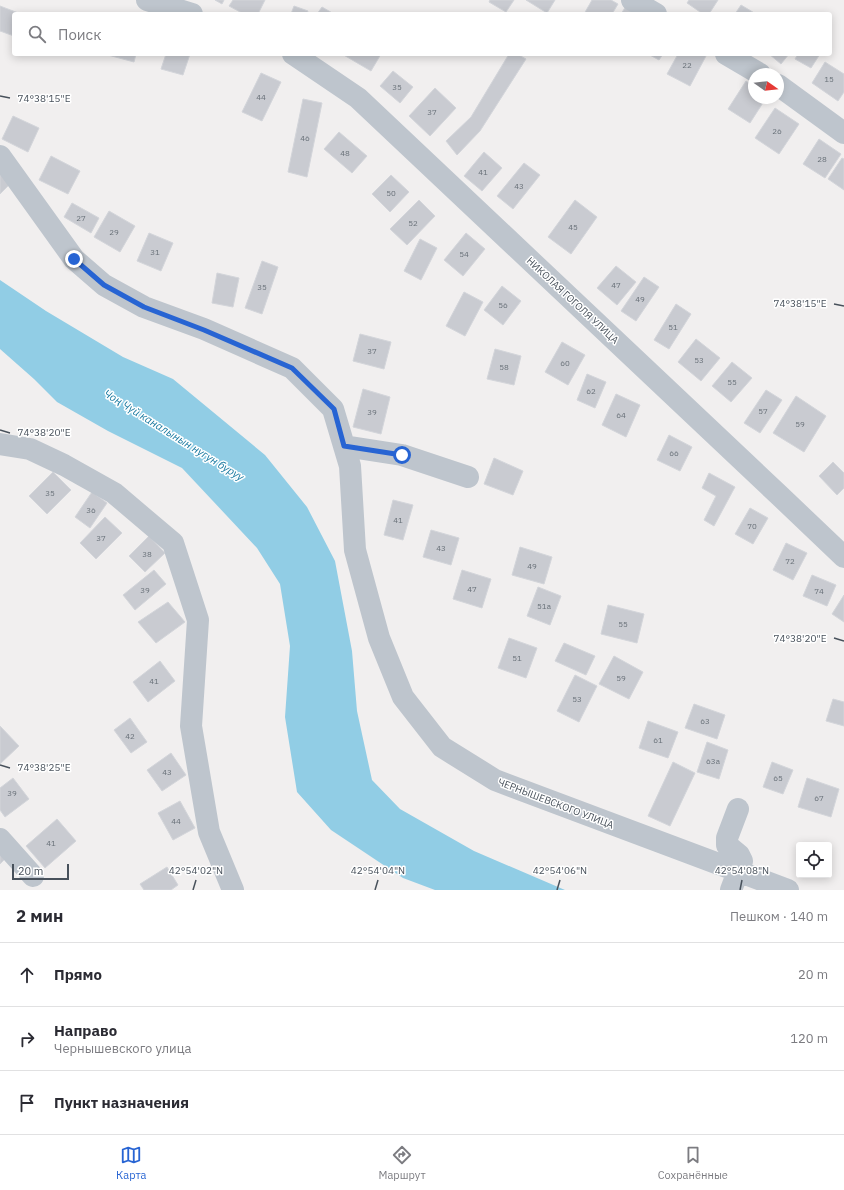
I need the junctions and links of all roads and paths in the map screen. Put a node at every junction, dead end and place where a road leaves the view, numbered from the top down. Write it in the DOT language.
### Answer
graph roads {
  1 [pos="147,0"];
  2 [pos="632,0"];
  3 [pos="186,12"];
  4 [pos="653,12"];
  5 [pos="296,56"];
  6 [pos="729,56"];
  7 [pos="750,68"];
  8 [pos="784,89"];
  9 [pos="844,133"];
  10 [pos="0,156"];
  11 [pos="0,444"];
  12 [pos="344,446"];
  13 [pos="468,477"];
  14 [pos="844,557"];
  15 [pos="738,809"];
  16 [pos="0,839"];
  17 [pos="33,876"];
  18 [pos="734,881"];
  19 [pos="233,890"];
  20 [pos="788,890"];
  1 -- 3 [label="street"];
  2 -- 4 [label="street"];
  5 -- 14 [label="street, НИКОЛАЯ ГОГОЛЯ УЛИЦА"];
  6 -- 7 [label="street"];
  8 -- 9 [label="street"];
  10 -- 12 [label="street, ЧЕРНЫШЕВСКОГО УЛИЦА"];
  11 -- 19 [label="street"];
  12 -- 13 [label="street"];
  12 -- 18 [label="street, ЧЕРНЫШЕВСКОГО УЛИЦА"];
  15 -- 18 [label="street"];
  16 -- 17 [label="street"];
  18 -- 20 [label="street, ЧЕРНЫШЕВСКОГО УЛИЦА"];
}
